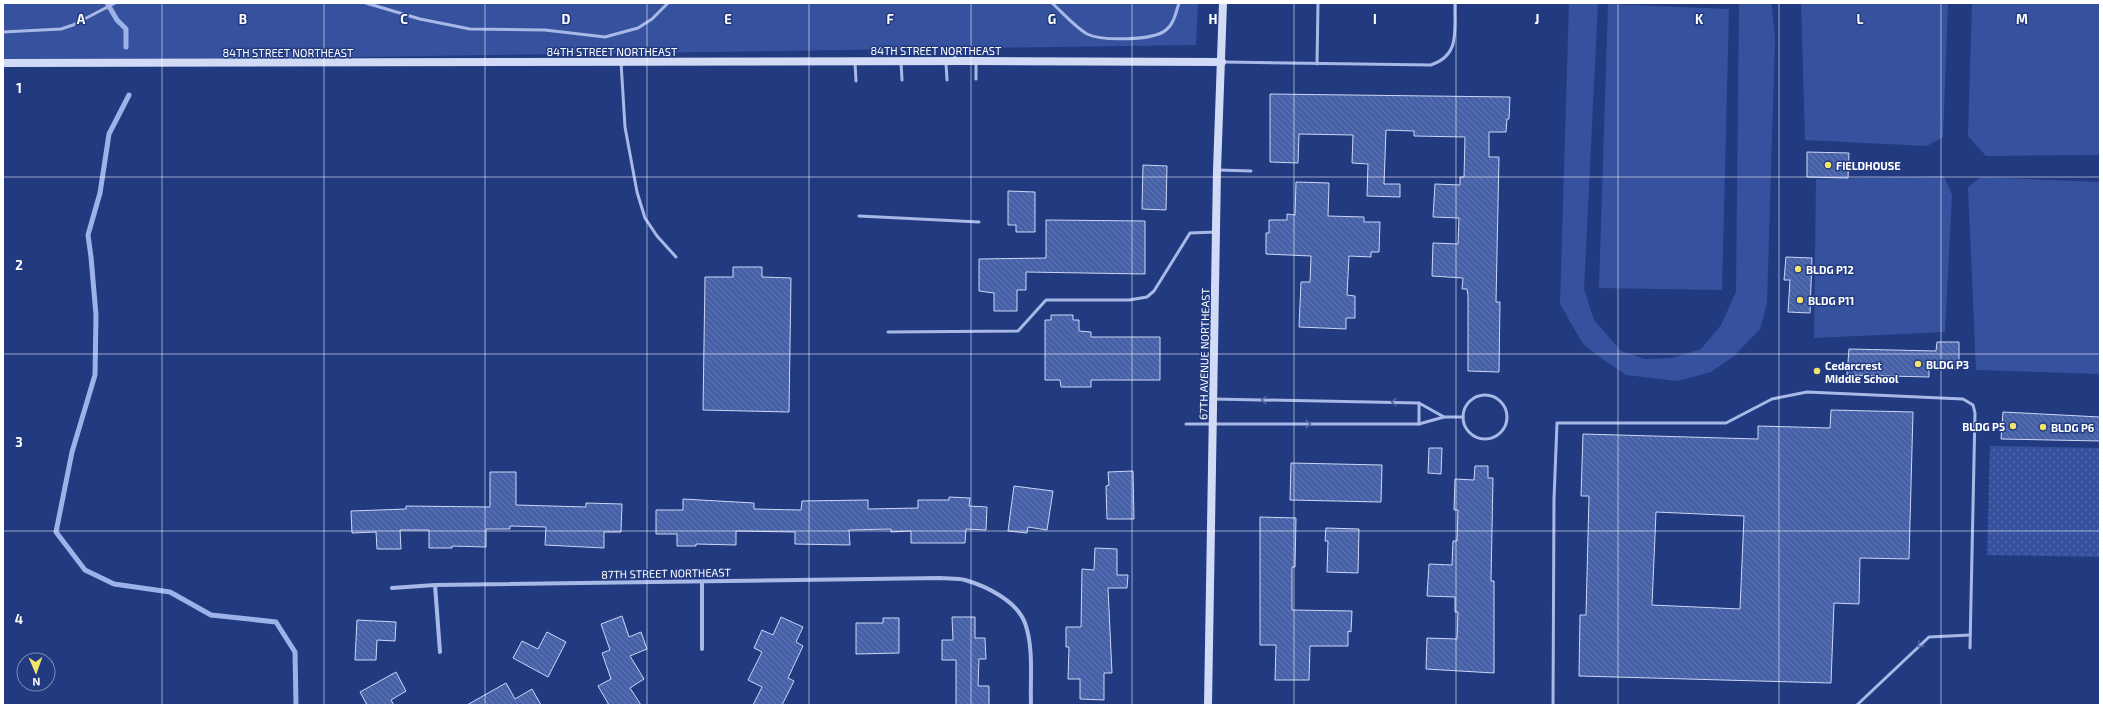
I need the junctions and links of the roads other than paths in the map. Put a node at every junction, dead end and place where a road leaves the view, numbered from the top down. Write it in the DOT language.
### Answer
graph roads {
  1 [pos="115,3"];
  2 [pos="366,3"];
  3 [pos="668,3"];
  4 [pos="1052,3"];
  5 [pos="1179,3"];
  6 [pos="1223,3"];
  7 [pos="1318,3"];
  8 [pos="1455,3"];
  9 [pos="3,32"];
  10 [pos="955,51"];
  11 [pos="946,61"];
  12 [pos="955,61"];
  13 [pos="976,61"];
  14 [pos="621,62"];
  15 [pos="855,62"];
  16 [pos="901,62"];
  17 [pos="1222,62"];
  18 [pos="3,63"];
  19 [pos="1317,64"];
  20 [pos="976,79"];
  21 [pos="902,80"];
  22 [pos="947,80"];
  23 [pos="856,81"];
  24 [pos="1217,170"];
  25 [pos="1251,171"];
  26 [pos="859,216"];
  27 [pos="979,222"];
  28 [pos="1218,232"];
  29 [pos="676,257"];
  30 [pos="888,332"];
  31 [pos="1214,399"];
  32 [pos="1420,402"];
  33 [pos="1444,416"];
  34 [pos="1463,417"];
  35 [pos="1186,424"];
  36 [pos="1214,424"];
  37 [pos="1419,424"];
  38 [pos="702,582"];
  39 [pos="435,585"];
  40 [pos="392,588"];
  41 [pos="1970,635"];
  42 [pos="702,648"];
  43 [pos="1970,648"];
  44 [pos="440,652"];
  45 [pos="1031,705"];
  46 [pos="1208,705"];
  47 [pos="1553,705"];
  48 [pos="1857,705"];
  1 -- 9 [label="lane"];
  2 -- 3 [label="lane"];
  4 -- 5 [label="lane"];
  6 -- 17 [label="street, 67TH AVENUE NORTHEAST"];
  7 -- 19 [label="lane"];
  8 -- 19 [label="lane"];
  10 -- 12 [label="lane"];
  11 -- 12 [label="street, 84TH STREET NORTHEAST"];
  11 -- 16 [label="street, 84TH STREET NORTHEAST"];
  11 -- 22 [label="lane"];
  12 -- 13 [label="street, 84TH STREET NORTHEAST"];
  13 -- 17 [label="street, 84TH STREET NORTHEAST"];
  13 -- 20 [label="lane"];
  14 -- 15 [label="street, 84TH STREET NORTHEAST"];
  14 -- 18 [label="street, 84TH STREET NORTHEAST"];
  14 -- 29 [label="lane"];
  15 -- 16 [label="street, 84TH STREET NORTHEAST"];
  15 -- 23 [label="lane"];
  16 -- 21 [label="lane"];
  17 -- 19 [label="lane"];
  17 -- 24 [label="street, 67TH AVENUE NORTHEAST"];
  24 -- 25 [label="lane"];
  24 -- 28 [label="street, 67TH AVENUE NORTHEAST"];
  26 -- 27 [label="lane"];
  28 -- 30 [label="lane"];
  28 -- 31 [label="street, 67TH AVENUE NORTHEAST"];
  32 -- 31 [label="lane, one-way"];
  31 -- 36 [label="street, 67TH AVENUE NORTHEAST"];
  32 -- 33 [label="lane"];
  32 -- 37 [label="lane"];
  33 -- 34 [label="lane"];
  33 -- 37 [label="lane"];
  34 -- 34 [label="lane"];
  35 -- 36 [label="lane"];
  36 -- 37 [label="lane, one-way"];
  36 -- 46 [label="street, 67TH AVENUE NORTHEAST"];
  38 -- 39 [label="street, 87TH STREET NORTHEAST"];
  38 -- 42 [label="street"];
  38 -- 45 [label="street, 87TH STREET NORTHEAST"];
  39 -- 40 [label="street, 87TH STREET NORTHEAST"];
  39 -- 44 [label="street"];
  41 -- 43 [label="lane"];
  41 -- 47 [label="lane"];
  41 -- 48 [label="lane, one-way"];
}
